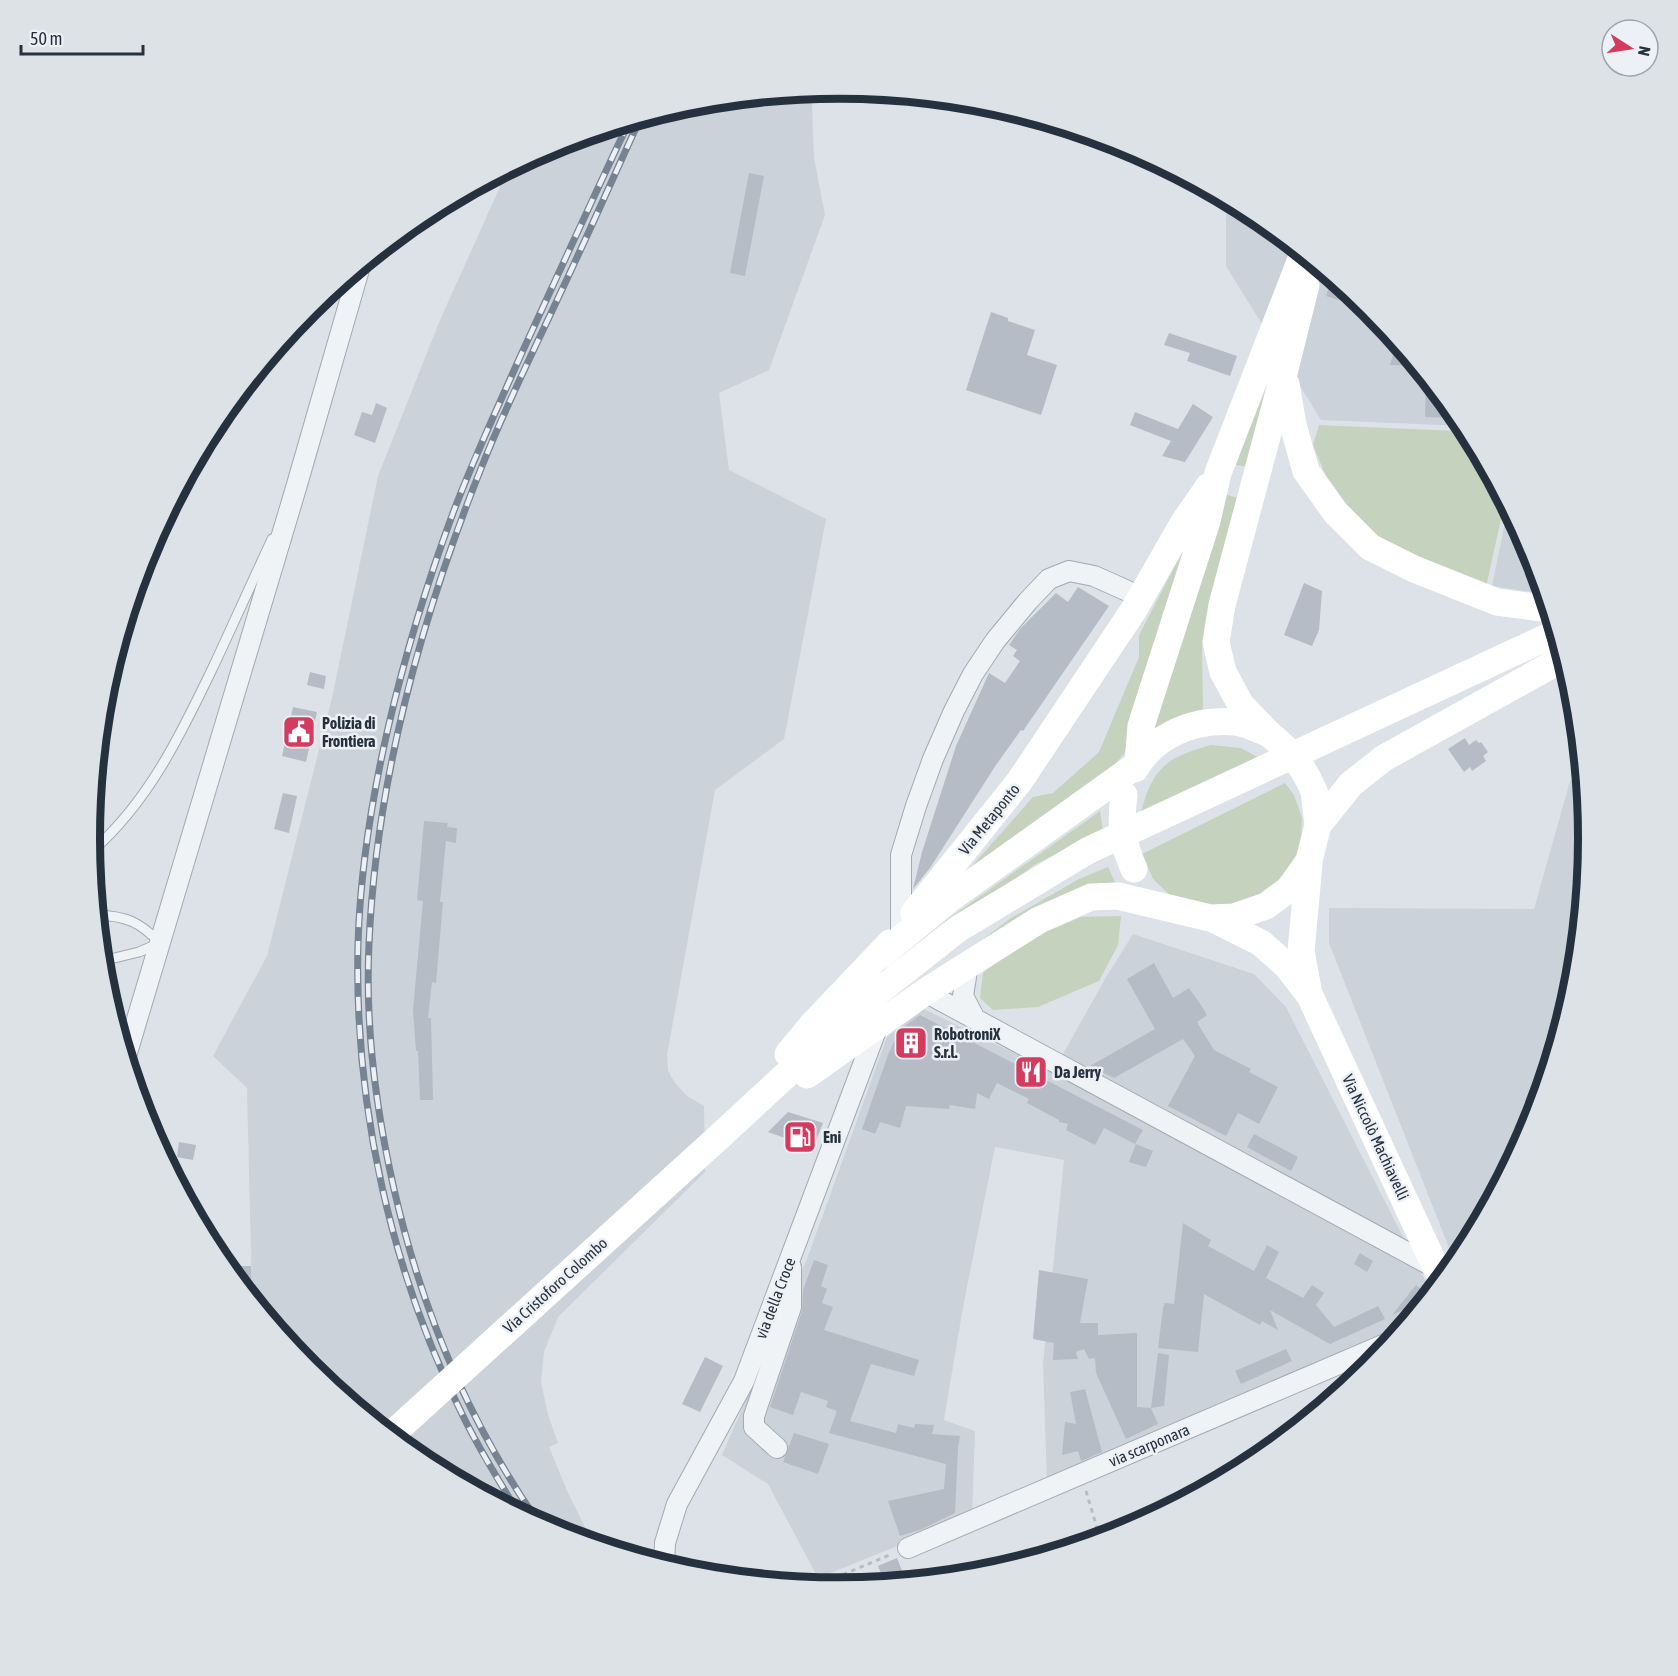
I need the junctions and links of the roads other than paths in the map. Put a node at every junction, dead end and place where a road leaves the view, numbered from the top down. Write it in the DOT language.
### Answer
graph roads {
  1 [pos="1300,261"];
  2 [pos="1310,269"];
  3 [pos="358,277"];
  4 [pos="1284,373"];
  5 [pos="1218,473"];
  6 [pos="296,488"];
  7 [pos="1141,597"];
  8 [pos="1541,608"];
  9 [pos="1550,636"];
  10 [pos="1557,662"];
  11 [pos="1268,733"];
  12 [pos="1138,764"];
  13 [pos="1318,825"];
  14 [pos="100,843"];
  15 [pos="1309,861"];
  16 [pos="1177,909"];
  17 [pos="104,916"];
  18 [pos="1210,918"];
  19 [pos="901,929"];
  20 [pos="160,943"];
  21 [pos="879,956"];
  22 [pos="110,959"];
  23 [pos="968,964"];
  24 [pos="925,992"];
  25 [pos="1310,996"];
  26 [pos="975,1019"];
  27 [pos="878,1025"];
  28 [pos="130,1044"];
  29 [pos="720,1136"];
  30 [pos="791,1256"];
  31 [pos="1438,1269"];
  32 [pos="1437,1271"];
  33 [pos="1373,1349"];
  34 [pos="397,1430"];
  35 [pos="777,1448"];
  36 [pos="908,1548"];
  37 [pos="665,1556"];
  1 -- 5 [label="main road"];
  2 -- 4 [label="main road"];
  3 -- 6 [label="street"];
  4 -- 8 [label="main road"];
  4 -- 11 [label="main road"];
  5 -- 7 [label="main road, Via Metaponto"];
  5 -- 12 [label="main road"];
  6 -- 14 [label="lane"];
  6 -- 20 [label="street"];
  7 -- 19 [label="main road, Via Metaponto"];
  7 -- 19 [label="street"];
  9 -- 29 [label="main road"];
  10 -- 13 [label="main road"];
  11 -- 12 [label="main road"];
  11 -- 13 [label="main road, bridge"];
  12 -- 16 [label="main road, bridge"];
  12 -- 21 [label="main road"];
  13 -- 15 [label="main road"];
  15 -- 18 [label="main road"];
  15 -- 25 [label="main road"];
  16 -- 18 [label="main road"];
  16 -- 23 [label="main road"];
  17 -- 20 [label="lane"];
  18 -- 25 [label="main road"];
  19 -- 21 [label="main road, Via Metaponto"];
  20 -- 22 [label="lane"];
  20 -- 28 [label="street"];
  21 -- 29 [label="main road, Via Metaponto"];
  23 -- 24 [label="main road"];
  23 -- 26 [label="street"];
  24 -- 26 [label="street"];
  24 -- 27 [label="main road"];
  25 -- 31 [label="main road, Via Niccolò Machiavelli"];
  26 -- 32 [label="street"];
  27 -- 29 [label="main road"];
  27 -- 30 [label="street, via della Croce"];
  29 -- 34 [label="main road, Via Cristoforo Colombo, bridge"];
  30 -- 35 [label="street"];
  30 -- 37 [label="street, via della Croce"];
  33 -- 36 [label="street, via scarponara"];
}
